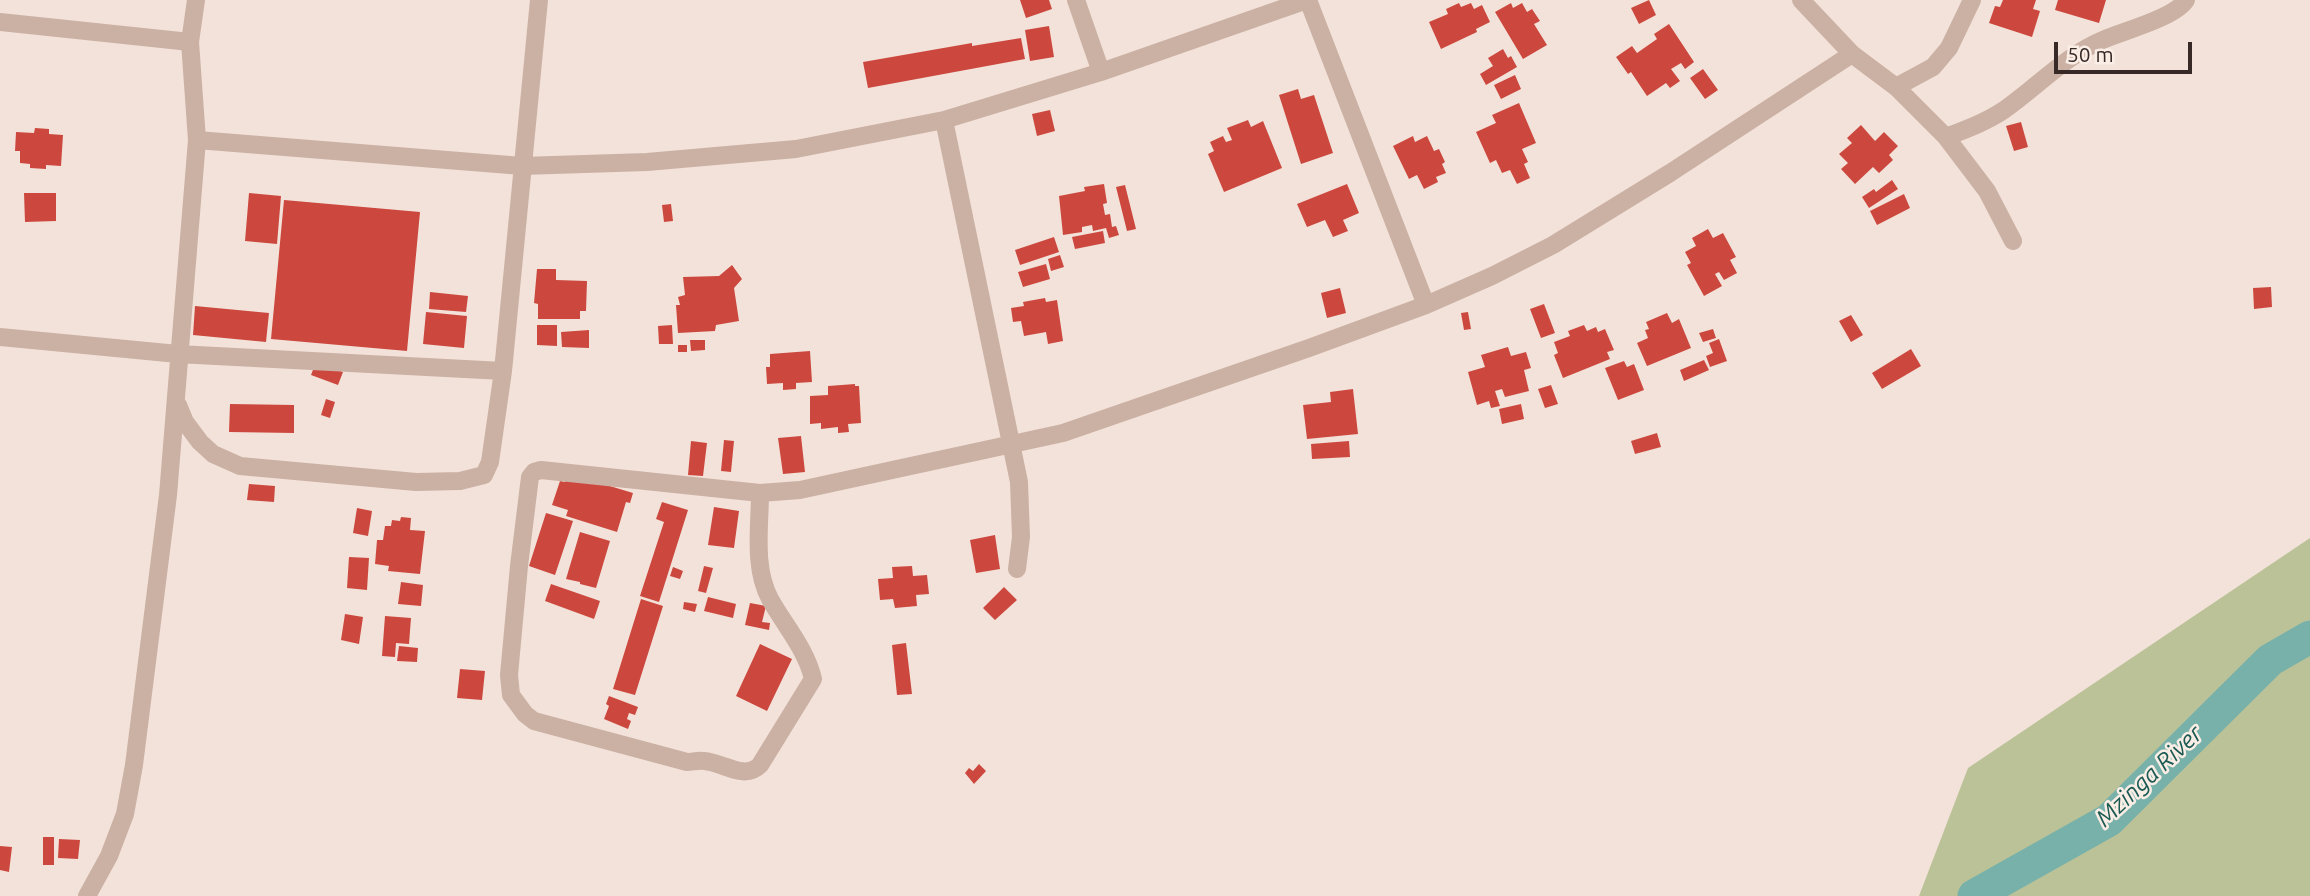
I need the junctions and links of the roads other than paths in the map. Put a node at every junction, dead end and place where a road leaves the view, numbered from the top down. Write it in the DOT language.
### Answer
graph roads {
  1 [pos="195,0"];
  2 [pos="539,0"];
  3 [pos="1076,0"];
  4 [pos="1308,0"];
  5 [pos="1801,0"];
  6 [pos="1972,0"];
  7 [pos="2186,0"];
  8 [pos="0,22"];
  9 [pos="190,42"];
  10 [pos="1852,54"];
  11 [pos="1101,72"];
  12 [pos="1896,87"];
  13 [pos="944,120"];
  14 [pos="1946,136"];
  15 [pos="197,140"];
  16 [pos="522,166"];
  17 [pos="2013,241"];
  18 [pos="1426,305"];
  19 [pos="0,337"];
  20 [pos="178,354"];
  21 [pos="503,371"];
  22 [pos="176,402"];
  23 [pos="1012,443"];
  24 [pos="760,493"];
  25 [pos="1017,569"];
  26 [pos="88,896"];
  1 -- 9 [label="street"];
  2 -- 16 [label="street"];
  3 -- 11 [label="street"];
  4 -- 11 [label="street"];
  4 -- 18 [label="street"];
  5 -- 10 [label="street"];
  6 -- 12 [label="street"];
  7 -- 14 [label="street"];
  8 -- 9 [label="street"];
  9 -- 15 [label="street"];
  10 -- 12 [label="street"];
  10 -- 18 [label="street"];
  11 -- 13 [label="street"];
  12 -- 14 [label="street"];
  13 -- 16 [label="street"];
  13 -- 23 [label="street"];
  14 -- 17 [label="street"];
  15 -- 16 [label="street"];
  15 -- 20 [label="street"];
  16 -- 21 [label="street"];
  18 -- 23 [label="street"];
  19 -- 20 [label="street"];
  20 -- 21 [label="street"];
  20 -- 22 [label="street"];
  21 -- 22 [label="street"];
  22 -- 26 [label="street"];
  23 -- 24 [label="street"];
  23 -- 25 [label="street"];
  24 -- 24 [label="street"];
}
